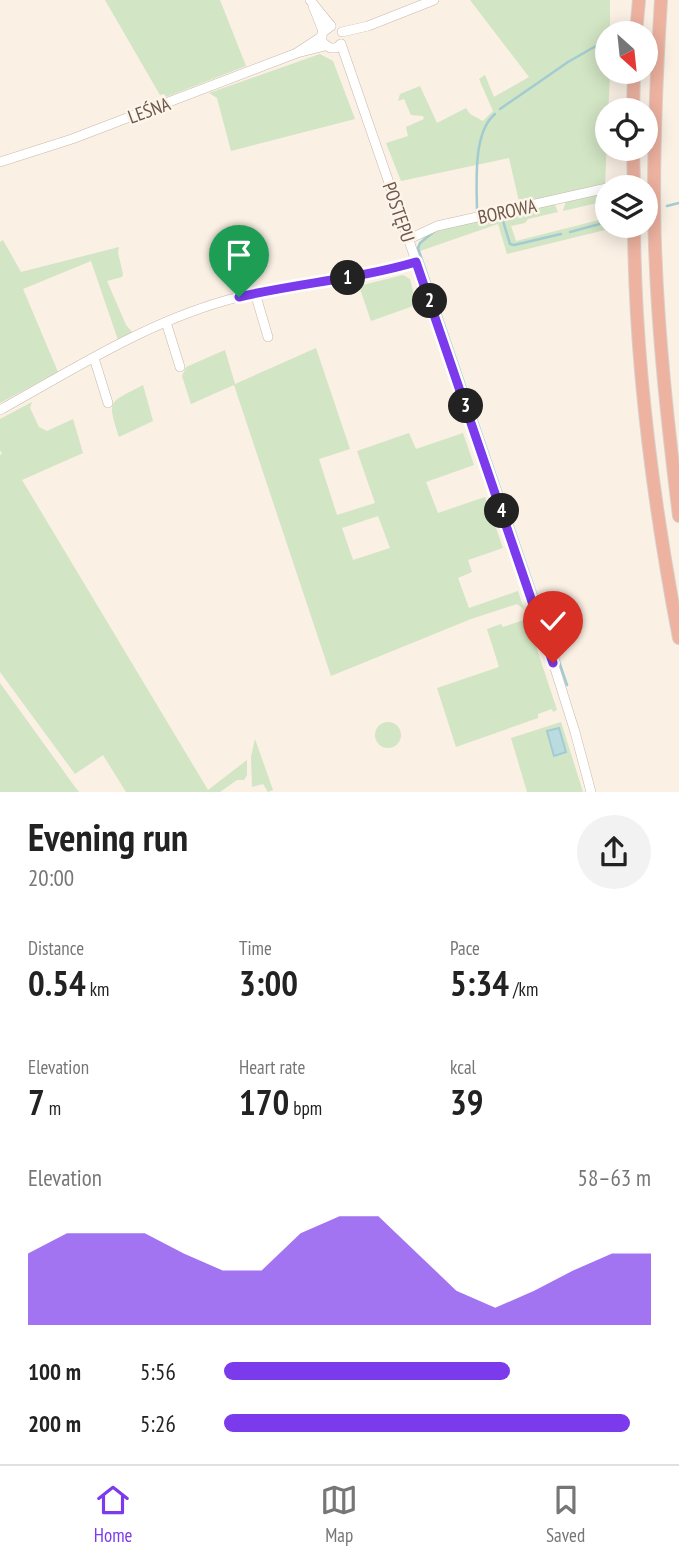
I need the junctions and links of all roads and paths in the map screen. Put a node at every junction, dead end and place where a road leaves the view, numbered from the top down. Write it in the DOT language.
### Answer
graph roads {
  1 [pos="433,0"];
  2 [pos="639,0"];
  3 [pos="661,0"];
  4 [pos="311,2"];
  5 [pos="637,21"];
  6 [pos="332,38"];
  7 [pos="0,162"];
  8 [pos="595,190"];
  9 [pos="634,238"];
  10 [pos="409,239"];
  11 [pos="416,262"];
  12 [pos="255,293"];
  13 [pos="166,322"];
  14 [pos="268,337"];
  15 [pos="94,358"];
  16 [pos="180,367"];
  17 [pos="108,403"];
  18 [pos="0,410"];
  19 [pos="679,516"];
  20 [pos="679,638"];
  21 [pos="591,792"];
  1 -- 6 [label="street, LEŚNA"];
  2 -- 5 [label="highway"];
  3 -- 19 [label="highway"];
  4 -- 6 [label="street, POSTĘPU"];
  6 -- 7 [label="street, LEŚNA"];
  6 -- 10 [label="street, POSTĘPU"];
  8 -- 10 [label="street, BOROWA"];
  9 -- 20 [label="highway"];
  10 -- 11 [label="street, POSTĘPU"];
  11 -- 12 [label="street"];
  11 -- 21 [label="street, POSTĘPU"];
  12 -- 13 [label="street"];
  12 -- 14 [label="street"];
  13 -- 15 [label="street"];
  13 -- 16 [label="street"];
  15 -- 17 [label="street"];
  15 -- 18 [label="street"];
}
